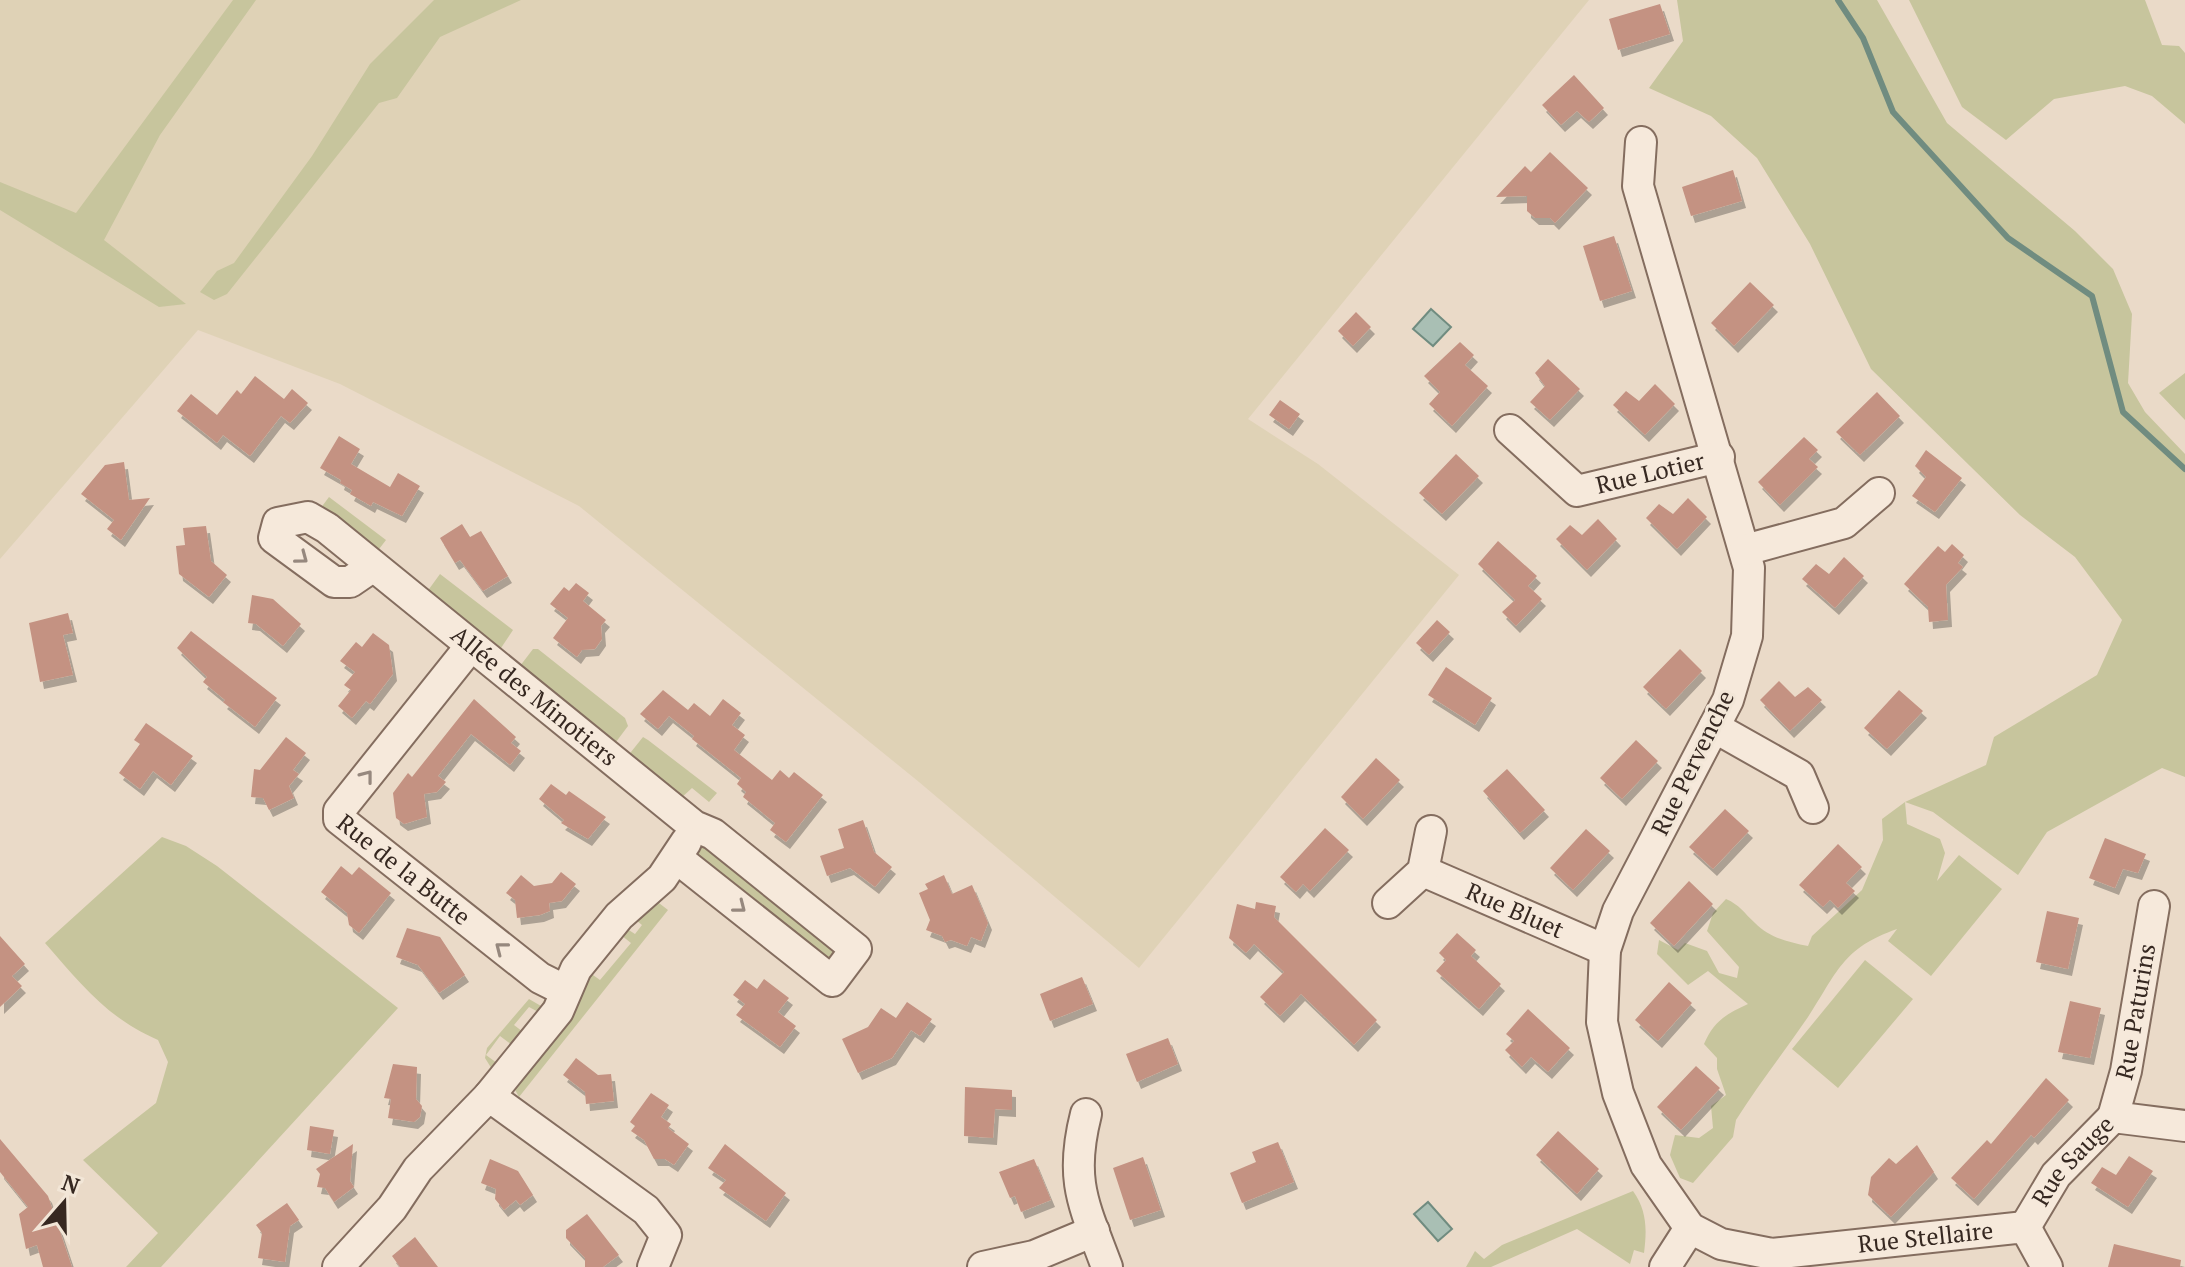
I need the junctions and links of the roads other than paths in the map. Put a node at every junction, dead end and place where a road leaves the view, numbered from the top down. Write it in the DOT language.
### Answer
graph roads {
  1 [pos="1641,142"];
  2 [pos="1510,430"];
  3 [pos="1719,457"];
  4 [pos="1879,493"];
  5 [pos="1745,550"];
  6 [pos="372,567"];
  7 [pos="470,647"];
  8 [pos="1714,727"];
  9 [pos="1813,808"];
  10 [pos="694,826"];
  11 [pos="1431,831"];
  12 [pos="678,859"];
  13 [pos="1423,871"];
  14 [pos="1388,903"];
  15 [pos="2154,906"];
  16 [pos="1605,950"];
  17 [pos="566,991"];
  18 [pos="489,1096"];
  19 [pos="1086,1114"];
  20 [pos="2113,1117"];
  21 [pos="2185,1126"];
  22 [pos="2025,1227"];
  23 [pos="1690,1228"];
  24 [pos="1094,1231"];
  25 [pos="338,1267"];
  26 [pos="653,1267"];
  27 [pos="983,1267"];
  28 [pos="1107,1267"];
  29 [pos="1665,1267"];
  30 [pos="2047,1267"];
  1 -- 3 [label="street, Rue Pervenche"];
  2 -- 3 [label="street, Rue Lotier"];
  3 -- 5 [label="street, Rue Pervenche"];
  4 -- 5 [label="street"];
  5 -- 8 [label="street, Rue Pervenche"];
  6 -- 7 [label="street, Allée des Minotiers"];
  7 -- 10 [label="street, Allée des Minotiers"];
  17 -- 7 [label="street, Rue de la Butte, one-way"];
  8 -- 9 [label="street"];
  8 -- 16 [label="street, Rue Pervenche"];
  10 -- 12 [label="street"];
  12 -- 10 [label="street, Allée des Minotiers, one-way"];
  11 -- 13 [label="street"];
  12 -- 17 [label="street"];
  13 -- 14 [label="street"];
  13 -- 16 [label="street, Rue Bluet"];
  15 -- 20 [label="street, Rue Paturins"];
  16 -- 23 [label="street, Rue Pervenche"];
  17 -- 18 [label="street"];
  18 -- 25 [label="street"];
  18 -- 26 [label="street"];
  19 -- 24 [label="street"];
  20 -- 21 [label="street, Rue Sauge"];
  20 -- 22 [label="street, Rue Sauge"];
  22 -- 23 [label="street, Rue Stellaire"];
  22 -- 30 [label="street, Rue Stellaire"];
  23 -- 29 [label="street"];
  24 -- 27 [label="street"];
  24 -- 28 [label="street"];
}
